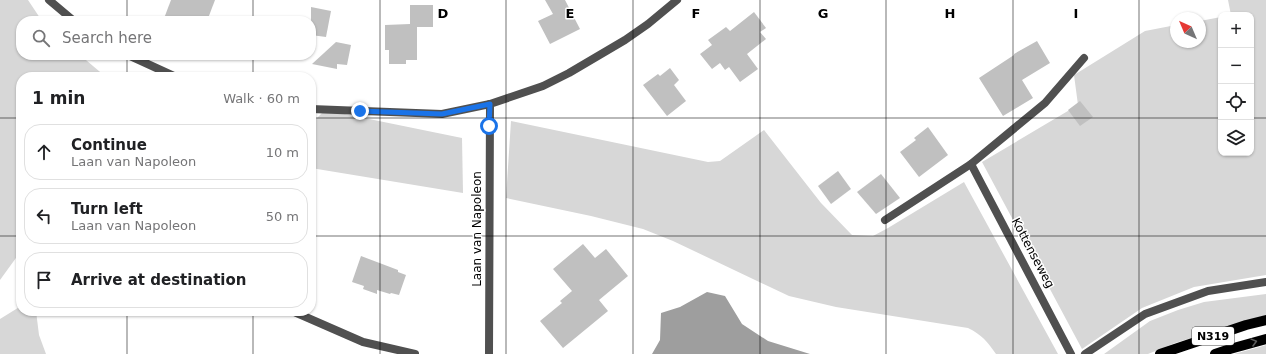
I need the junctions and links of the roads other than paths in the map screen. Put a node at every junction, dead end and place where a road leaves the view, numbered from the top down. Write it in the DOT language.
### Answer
graph roads {
  1 [pos="49,0"];
  2 [pos="677,0"];
  3 [pos="68,16"];
  4 [pos="1084,58"];
  5 [pos="138,60"];
  6 [pos="164,72"];
  7 [pos="490,104"];
  8 [pos="316,109"];
  9 [pos="971,164"];
  10 [pos="885,220"];
  11 [pos="1266,282"];
  12 [pos="303,316"];
  13 [pos="1266,320"];
  14 [pos="1266,339"];
  15 [pos="415,354"];
  16 [pos="489,354"];
  17 [pos="1071,354"];
  18 [pos="1085,354"];
  19 [pos="1160,354"];
  20 [pos="1215,354"];
  1 -- 3 [label="street"];
  2 -- 7 [label="street"];
  4 -- 9 [label="street"];
  5 -- 6 [label="street"];
  7 -- 8 [label="street"];
  7 -- 16 [label="street, Laan van Napoleon"];
  9 -- 10 [label="street"];
  9 -- 17 [label="street, Kottenseweg"];
  11 -- 18 [label="street"];
  12 -- 15 [label="street"];
  13 -- 19 [label="main road, N319"];
  20 -- 14 [label="main road, N319, one-way"];
}
